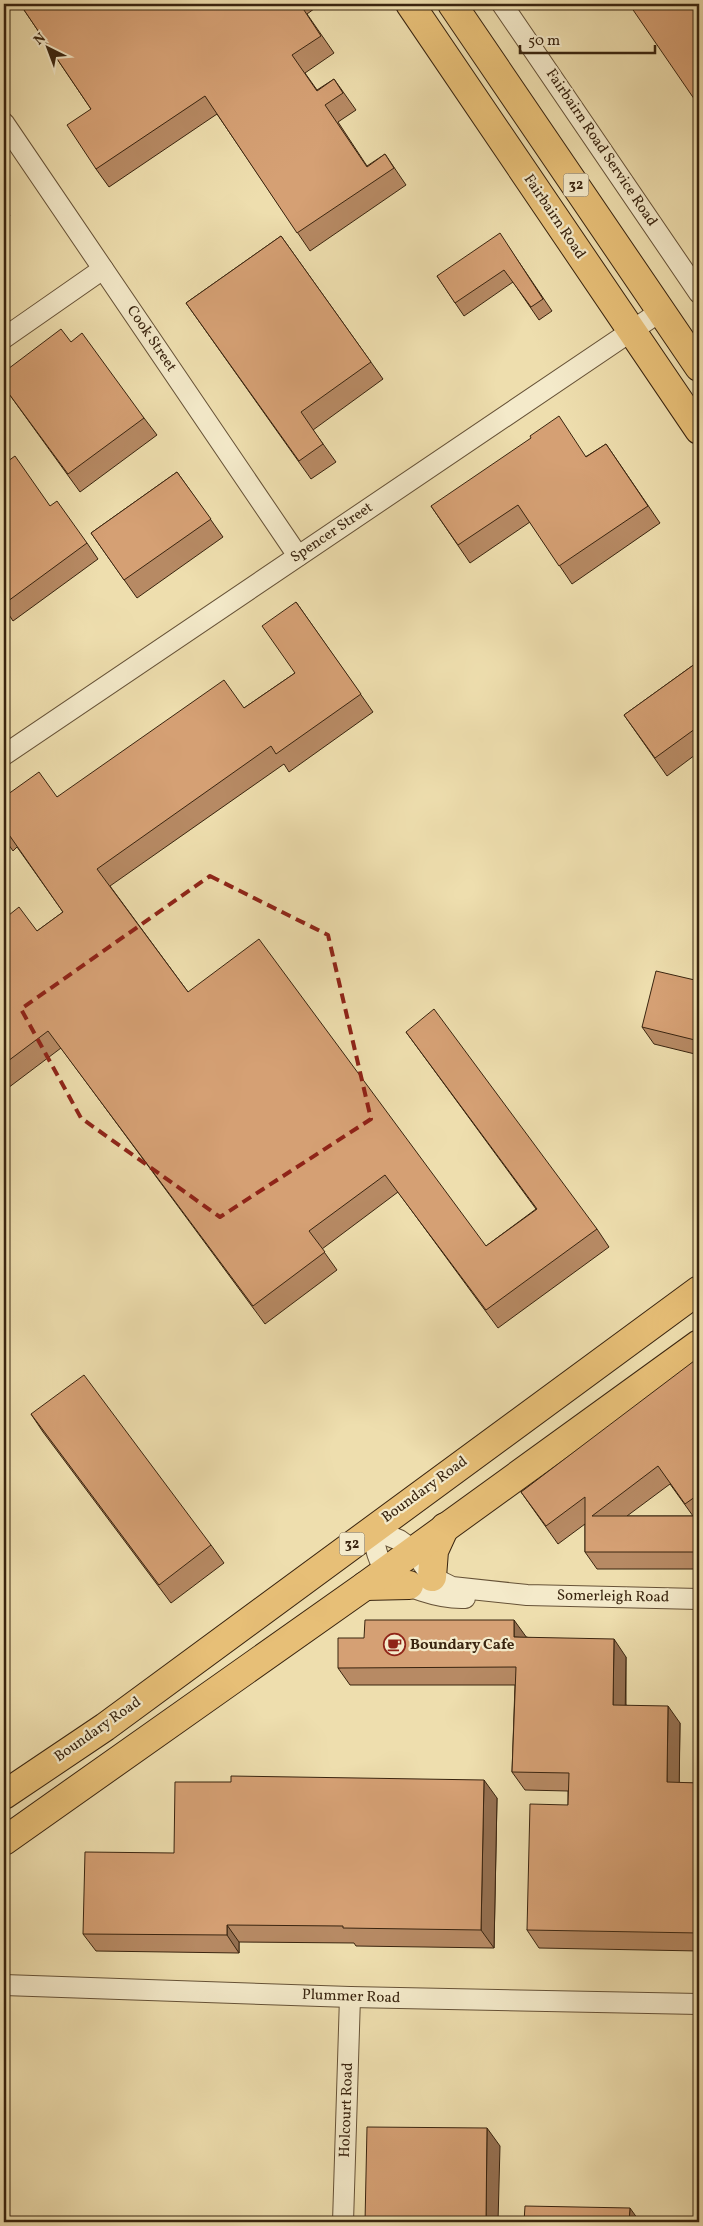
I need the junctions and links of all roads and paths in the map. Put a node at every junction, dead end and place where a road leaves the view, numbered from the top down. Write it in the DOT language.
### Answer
graph roads {
  1 [pos="410,4"];
  2 [pos="452,4"];
  3 [pos="502,4"];
  4 [pos="4,122"];
  5 [pos="104,269"];
  6 [pos="699,292"];
  7 [pos="661,311"];
  8 [pos="632,331"];
  9 [pos="4,338"];
  10 [pos="699,367"];
  11 [pos="699,430"];
  12 [pos="298,556"];
  13 [pos="4,755"];
  14 [pos="699,1290"];
  15 [pos="699,1344"];
  16 [pos="445,1527"];
  17 [pos="372,1529"];
  18 [pos="413,1550"];
  19 [pos="375,1578"];
  20 [pos="420,1581"];
  21 [pos="699,1599"];
  22 [pos="4,1795"];
  23 [pos="4,1841"];
  24 [pos="4,1985"];
  25 [pos="350,1997"];
  26 [pos="699,2004"];
  27 [pos="343,2222"];
  1 -- 8 [label="main road, Fairbairn Road / 32"];
  2 -- 7 [label="main road, 32"];
  3 -- 6 [label="street, Fairbairn Road Service Road"];
  4 -- 5 [label="street, Cook Street"];
  5 -- 9 [label="street"];
  5 -- 12 [label="street, Cook Street"];
  7 -- 8 [label="street, Spencer Street"];
  7 -- 10 [label="main road, 32"];
  8 -- 11 [label="main road, Fairbairn Road / 32"];
  8 -- 12 [label="street, Spencer Street"];
  12 -- 13 [label="street, Spencer Street"];
  14 -- 17 [label="main road, Boundary Road / 32"];
  15 -- 16 [label="main road"];
  16 -- 18 [label="main road"];
  16 -- 20 [label="main road"];
  17 -- 18 [label="street"];
  17 -- 19 [label="street"];
  17 -- 22 [label="main road, Boundary Road / 32"];
  18 -- 19 [label="main road"];
  18 -- 20 [label="street"];
  19 -- 20 [label="main road"];
  19 -- 23 [label="main road"];
  20 -- 21 [label="street, Somerleigh Road"];
  24 -- 25 [label="street, Plummer Road"];
  25 -- 26 [label="street, Plummer Road"];
  25 -- 27 [label="street, Holcourt Road"];
}
